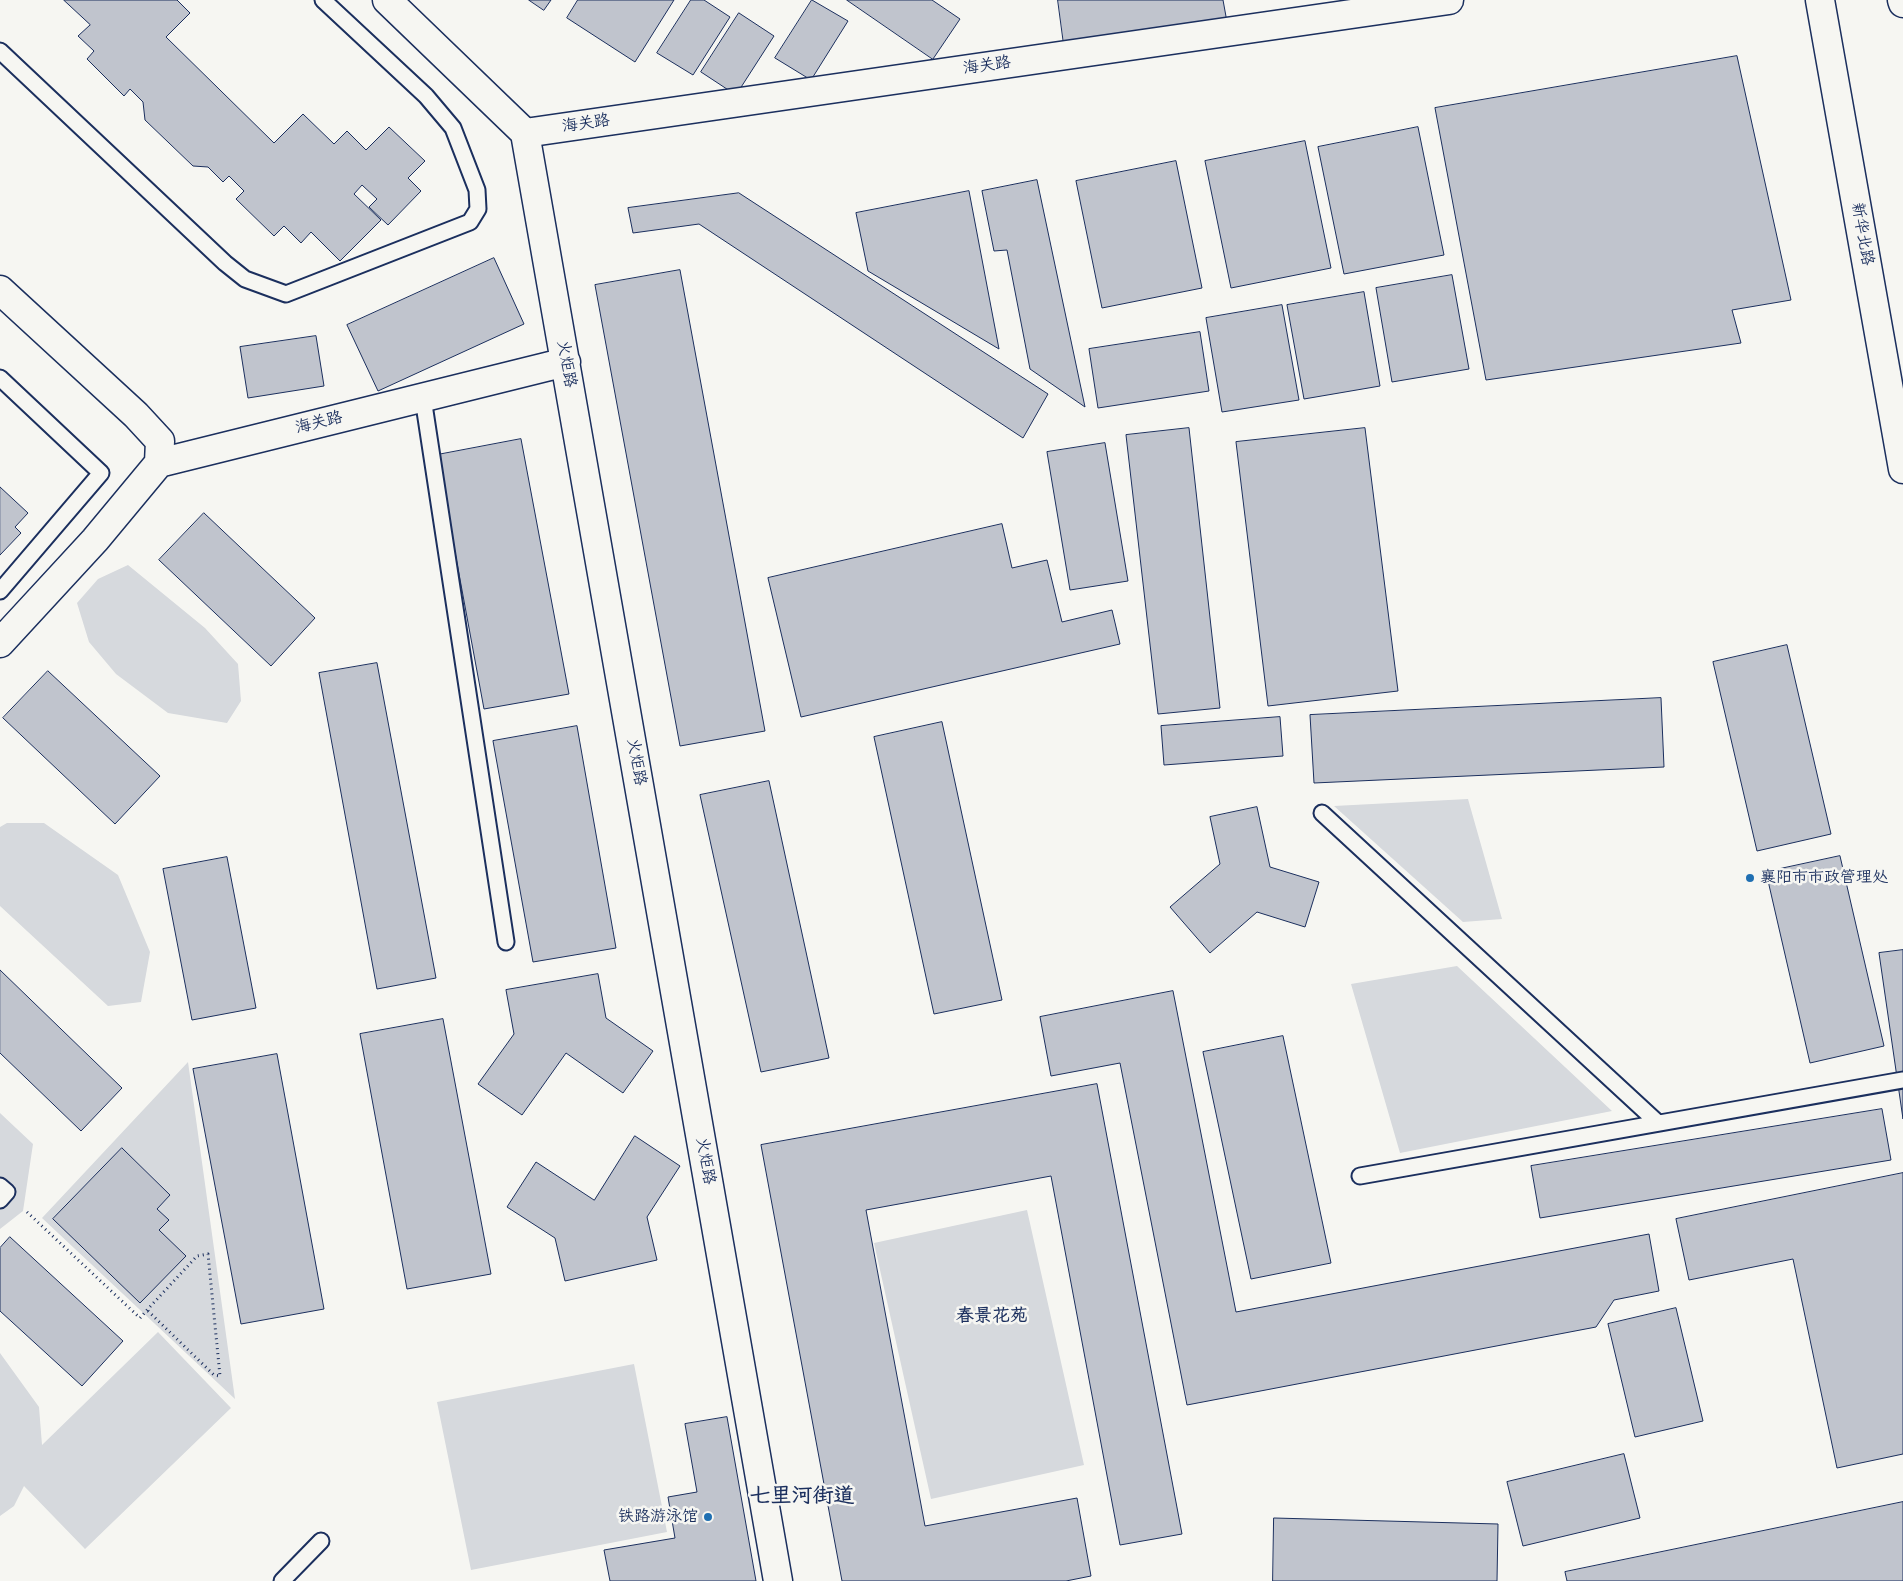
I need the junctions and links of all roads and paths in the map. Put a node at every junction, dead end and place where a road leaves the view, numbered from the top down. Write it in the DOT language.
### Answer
graph roads {
  1 [pos="323,0"];
  2 [pos="386,0"];
  3 [pos="1449,0"];
  4 [pos="1820,0"];
  5 [pos="0,51"];
  6 [pos="524,133"];
  7 [pos="0,290"];
  8 [pos="566,362"];
  9 [pos="0,378"];
  10 [pos="423,398"];
  11 [pos="159,463"];
  12 [pos="1903,469"];
  13 [pos="0,591"];
  14 [pos="0,643"];
  15 [pos="1322,813"];
  16 [pos="506,942"];
  17 [pos="1903,1080"];
  18 [pos="1658,1123"];
  19 [pos="1360,1176"];
  20 [pos="2,1193"];
  21 [pos="147,1310"];
  22 [pos="321,1541"];
  23 [pos="282,1581"];
  24 [pos="778,1581"];
  1 -- 5 [label="lane"];
  2 -- 6 [label="street"];
  3 -- 6 [label="street, 海关路"];
  4 -- 12 [label="street, 新华北路"];
  6 -- 8 [label="street, 火炬路"];
  7 -- 11 [label="street"];
  8 -- 10 [label="street, 海关路"];
  8 -- 24 [label="street, 火炬路"];
  9 -- 13 [label="lane"];
  10 -- 11 [label="street, 海关路"];
  10 -- 16 [label="lane"];
  11 -- 14 [label="street"];
  15 -- 18 [label="lane"];
  17 -- 18 [label="lane"];
  18 -- 19 [label="lane"];
  20 -- 21 [label="path"];
  21 -- 21 [label="path"];
  22 -- 23 [label="lane"];
}
